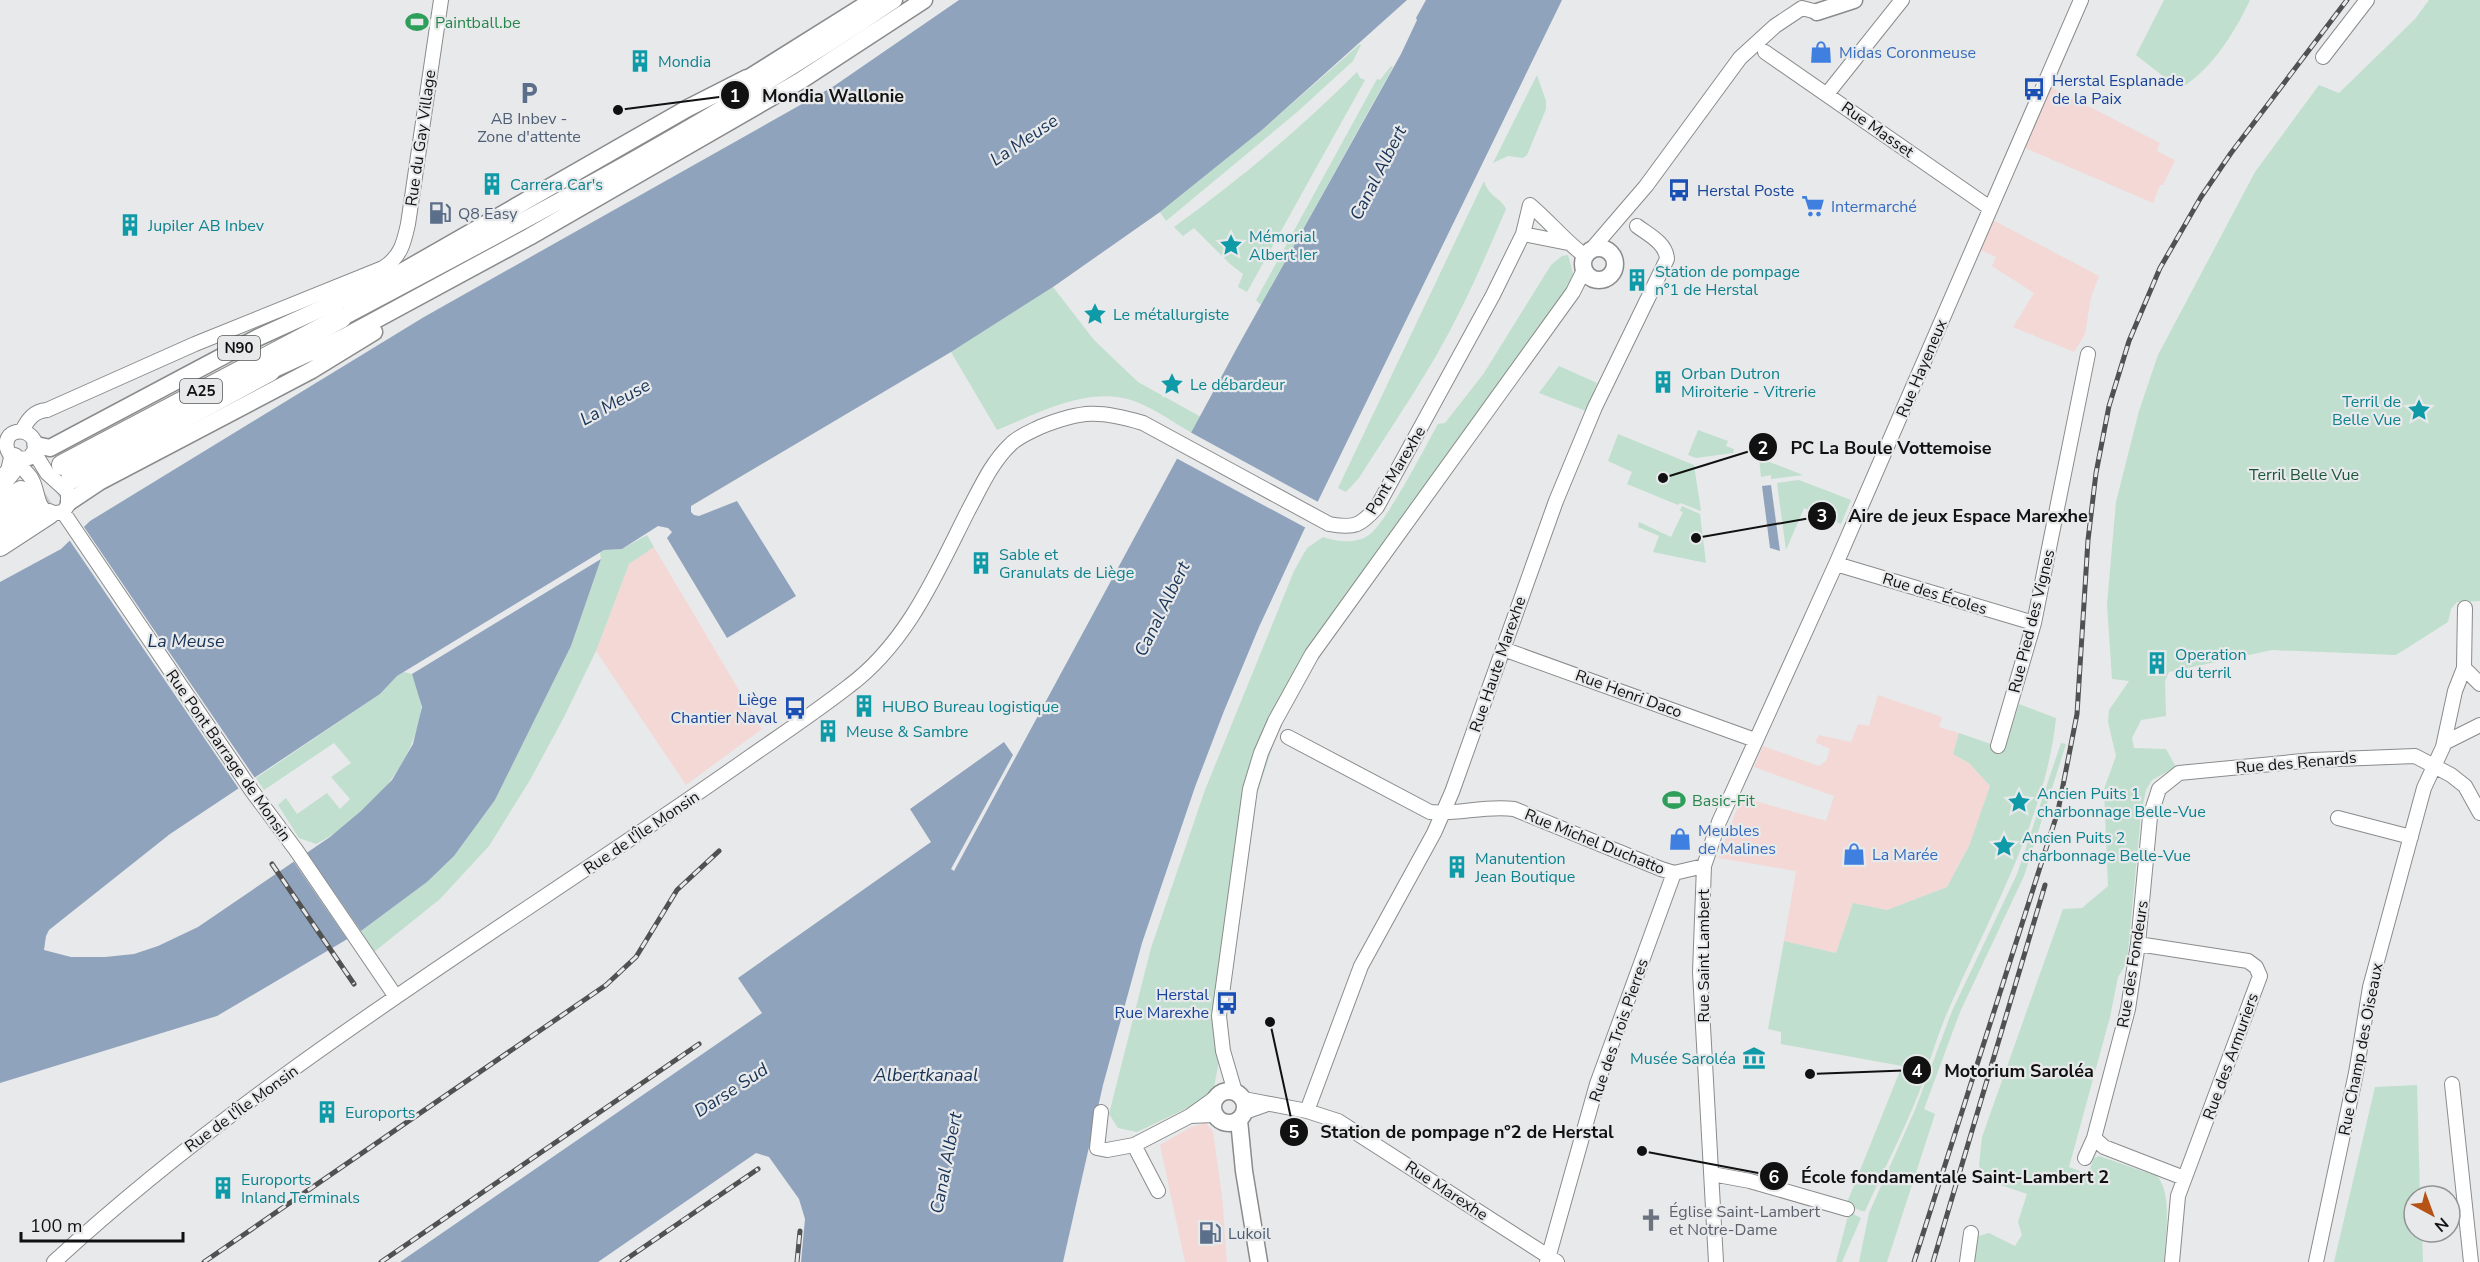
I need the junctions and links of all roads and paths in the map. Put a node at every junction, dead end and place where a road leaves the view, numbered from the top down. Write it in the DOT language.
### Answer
graph roads {
  1 [pos="441,0"];
  2 [pos="873,0"];
  3 [pos="894,0"];
  4 [pos="908,0"];
  5 [pos="924,0"];
  6 [pos="1833,0"];
  7 [pos="1854,0"];
  8 [pos="1902,0"];
  9 [pos="2081,0"];
  10 [pos="2367,0"];
  11 [pos="1817,12"];
  12 [pos="1765,52"];
  13 [pos="2323,57"];
  14 [pos="747,78"];
  15 [pos="1827,94"];
  16 [pos="593,181"];
  17 [pos="1990,208"];
  18 [pos="1637,226"];
  19 [pos="1523,234"];
  20 [pos="1568,243"];
  21 [pos="1587,259"];
  22 [pos="467,270"];
  23 [pos="341,318"];
  24 [pos="2088,354"];
  25 [pos="270,371"];
  26 [pos="47,410"];
  27 [pos="1178,442"];
  28 [pos="10,444"];
  29 [pos="35,446"];
  30 [pos="63,476"];
  31 [pos="0,484"];
  32 [pos="29,497"];
  33 [pos="0,506"];
  34 [pos="63,513"];
  35 [pos="0,524"];
  36 [pos="0,546"];
  37 [pos="1836,564"];
  38 [pos="2465,608"];
  39 [pos="2034,623"];
  40 [pos="1503,650"];
  41 [pos="2464,668"];
  42 [pos="2480,684"];
  43 [pos="2480,725"];
  44 [pos="1288,737"];
  45 [pos="1755,740"];
  46 [pos="2444,743"];
  47 [pos="1998,746"];
  48 [pos="2436,766"];
  49 [pos="2158,789"];
  50 [pos="1443,813"];
  51 [pos="2480,813"];
  52 [pos="2338,818"];
  53 [pos="2411,837"];
  54 [pos="1704,866"];
  55 [pos="1674,873"];
  56 [pos="2138,944"];
  57 [pos="396,997"];
  58 [pos="2452,1084"];
  59 [pos="1241,1106"];
  60 [pos="1215,1107"];
  61 [pos="1307,1111"];
  62 [pos="1101,1112"];
  63 [pos="2094,1138"];
  64 [pos="1134,1145"];
  65 [pos="2085,1158"];
  66 [pos="1712,1174"];
  67 [pos="2184,1178"];
  68 [pos="1158,1191"];
  69 [pos="1847,1209"];
  70 [pos="1971,1233"];
  71 [pos="1551,1260"];
  72 [pos="2480,1260"];
  73 [pos="54,1262"];
  74 [pos="1259,1262"];
  75 [pos="1716,1262"];
  76 [pos="1967,1262"];
  77 [pos="2172,1262"];
  78 [pos="2316,1262"];
  79 [pos="2473,1262"];
  1 -- 26 [label="street, Rue du Gay Village"];
  2 -- 14 [label="main road"];
  3 -- 16 [label="main road"];
  4 -- 25 [label="main road, N90"];
  5 -- 22 [label="main road, N90"];
  6 -- 11 [label="main road"];
  7 -- 11 [label="main road"];
  8 -- 15 [label="street"];
  9 -- 17 [label="street, Rue Hayeneux"];
  10 -- 13 [label="street"];
  11 -- 21 [label="street"];
  12 -- 15 [label="street, Rue Masset"];
  14 -- 16 [label="main road"];
  14 -- 29 [label="main road, N90"];
  15 -- 17 [label="street, Rue Masset"];
  16 -- 23 [label="main road"];
  17 -- 37 [label="street, Rue Hayeneux"];
  18 -- 40 [label="street, Rue Haute Marexhe"];
  19 -- 20 [label="street"];
  19 -- 20 [label="street, Pont Marexhe"];
  19 -- 27 [label="street, Pont Marexhe"];
  20 -- 21 [label="street"];
  21 -- 59 [label="street"];
  22 -- 25 [label="main road, N90"];
  22 -- 34 [label="main road, N90"];
  23 -- 30 [label="highway, A25"];
  24 -- 39 [label="street, Rue Pied des Vignes"];
  25 -- 30 [label="highway, A25"];
  26 -- 28 [label="street"];
  26 -- 29 [label="street"];
  27 -- 57 [label="street, Rue de l'Île Monsin"];
  28 -- 29 [label="street"];
  28 -- 29 [label="street"];
  28 -- 31 [label="highway"];
  28 -- 32 [label="street"];
  29 -- 30 [label="street"];
  30 -- 32 [label="street"];
  30 -- 34 [label="street"];
  32 -- 33 [label="highway"];
  32 -- 34 [label="street"];
  32 -- 35 [label="highway"];
  34 -- 36 [label="highway"];
  34 -- 57 [label="street, Rue Pont Barrage de Monsin"];
  37 -- 39 [label="street, Rue des Écoles"];
  37 -- 45 [label="street, Rue Hayeneux"];
  38 -- 41 [label="street, Rue Champ des Oiseaux"];
  39 -- 47 [label="street, Rue Pied des Vignes"];
  40 -- 45 [label="street, Rue Henri Daco"];
  40 -- 50 [label="street, Rue Haute Marexhe"];
  41 -- 42 [label="street"];
  41 -- 46 [label="street, Rue Champ des Oiseaux"];
  43 -- 46 [label="street"];
  44 -- 50 [label="street, Rue Michel Duchatto"];
  45 -- 54 [label="street, Rue Hayeneux"];
  46 -- 48 [label="street, Rue Champ des Oiseaux"];
  48 -- 49 [label="street, Rue des Renards"];
  48 -- 51 [label="street, Rue des Renards"];
  48 -- 53 [label="street, Rue Champ des Oiseaux"];
  49 -- 56 [label="street, Rue des Fondeurs"];
  50 -- 55 [label="street, Rue Michel Duchatto"];
  50 -- 61 [label="street, Rue Haute Marexhe"];
  52 -- 53 [label="street"];
  53 -- 78 [label="street, Rue Champ des Oiseaux"];
  54 -- 55 [label="street, Rue Michel Duchatto"];
  54 -- 66 [label="street, Rue Saint Lambert"];
  55 -- 71 [label="street, Rue des Trois Pierres"];
  56 -- 63 [label="street, Rue des Fondeurs"];
  56 -- 67 [label="street, Rue des Armuriers"];
  57 -- 73 [label="street, Rue de l'Île Monsin"];
  58 -- 79 [label="street"];
  59 -- 60 [label="main road"];
  59 -- 60 [label="main road"];
  59 -- 61 [label="street, Rue Marexhe"];
  59 -- 74 [label="main road"];
  60 -- 64 [label="street"];
  61 -- 71 [label="street, Rue Marexhe"];
  62 -- 64 [label="street"];
  63 -- 65 [label="street, Rue des Fondeurs"];
  63 -- 67 [label="street"];
  64 -- 68 [label="street"];
  66 -- 69 [label="street"];
  66 -- 75 [label="street, Rue Saint Lambert"];
  67 -- 77 [label="street, Rue des Armuriers"];
  70 -- 76 [label="street"];
  72 -- 79 [label="street"];
}
